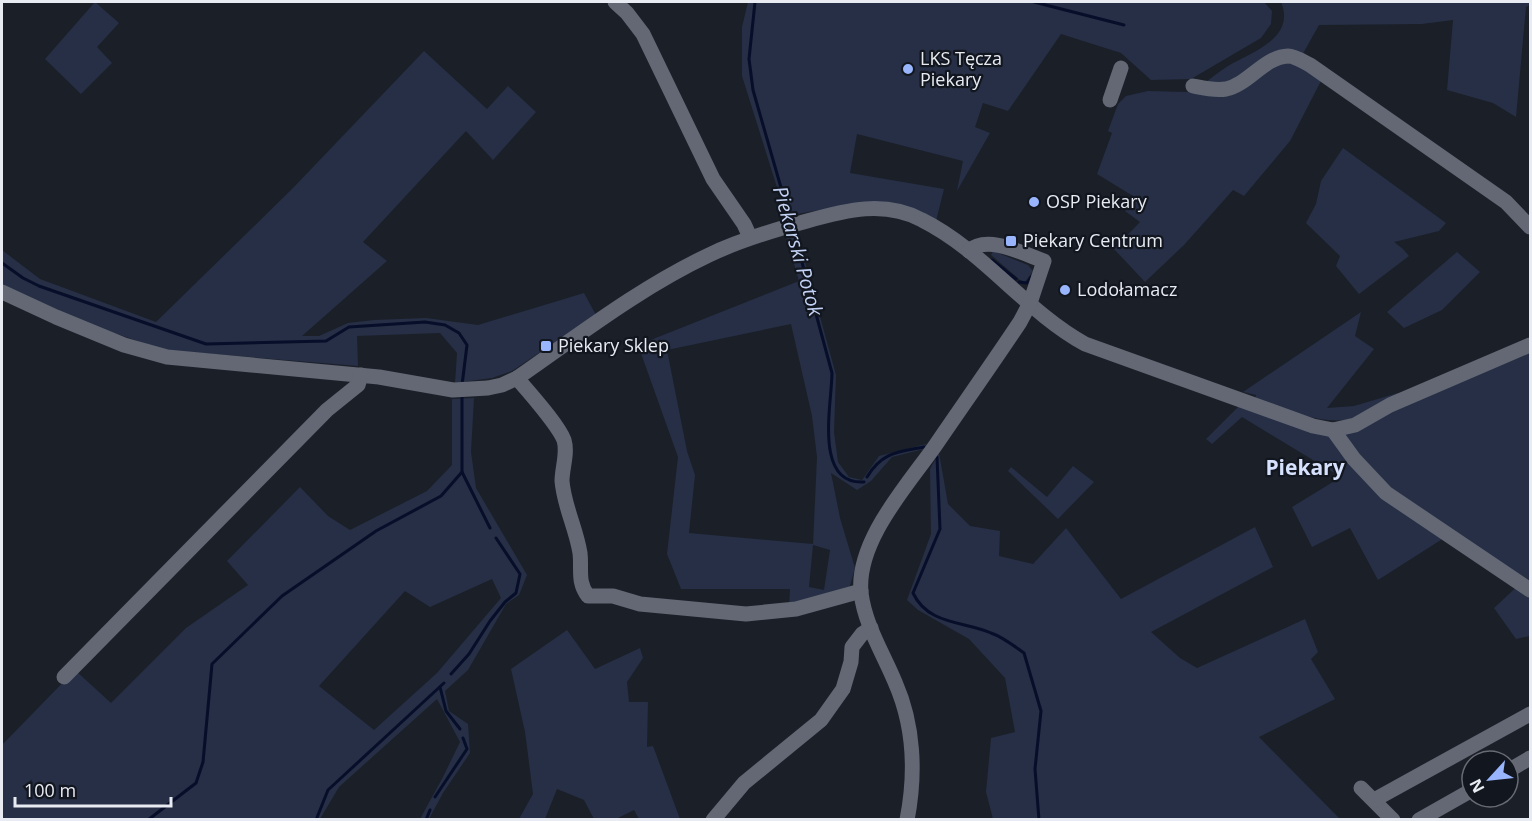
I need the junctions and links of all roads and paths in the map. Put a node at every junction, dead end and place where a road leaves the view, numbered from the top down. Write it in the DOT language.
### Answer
graph roads {
  1 [pos="615,2"];
  2 [pos="1121,68"];
  3 [pos="1193,86"];
  4 [pos="1110,100"];
  5 [pos="1530,227"];
  6 [pos="750,237"];
  7 [pos="969,251"];
  8 [pos="2,292"];
  9 [pos="1030,303"];
  10 [pos="1530,345"];
  11 [pos="361,375"];
  12 [pos="517,378"];
  13 [pos="1333,430"];
  14 [pos="1530,590"];
  15 [pos="861,591"];
  16 [pos="871,628"];
  17 [pos="64,677"];
  18 [pos="1530,714"];
  19 [pos="1361,788"];
  20 [pos="1460,797"];
  21 [pos="1374,800"];
  22 [pos="713,819"];
  23 [pos="907,819"];
  24 [pos="1393,819"];
  25 [pos="1419,819"];
  1 -- 6 [label="street"];
  2 -- 4 [label="street"];
  3 -- 5 [label="street"];
  6 -- 7 [label="street"];
  6 -- 12 [label="street"];
  7 -- 9 [label="street"];
  7 -- 9 [label="street"];
  8 -- 11 [label="street"];
  9 -- 13 [label="street"];
  9 -- 15 [label="street"];
  10 -- 13 [label="street"];
  11 -- 12 [label="street"];
  11 -- 17 [label="street"];
  12 -- 15 [label="street"];
  13 -- 14 [label="street"];
  15 -- 16 [label="street"];
  16 -- 22 [label="street"];
  16 -- 23 [label="street"];
  18 -- 21 [label="street"];
  19 -- 21 [label="street"];
  20 -- 25 [label="street"];
  21 -- 24 [label="street"];
}
